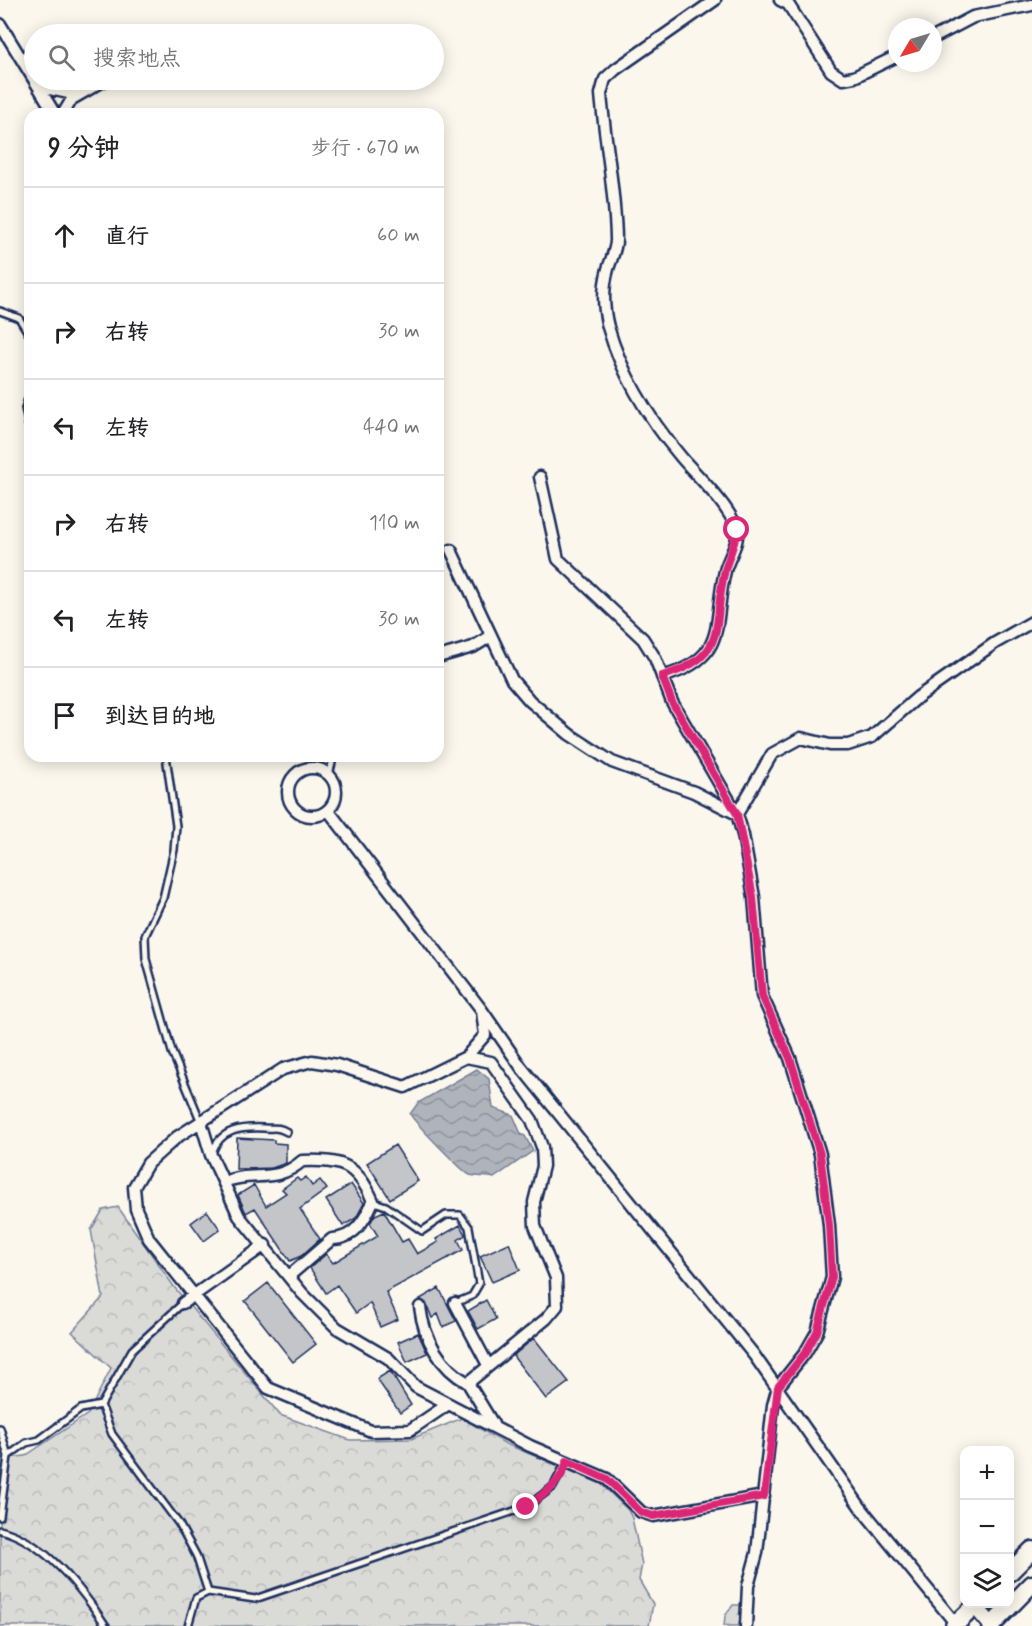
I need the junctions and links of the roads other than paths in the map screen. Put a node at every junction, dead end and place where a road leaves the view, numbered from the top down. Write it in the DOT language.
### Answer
graph roads {
  1 [pos="715,0"];
  2 [pos="780,0"];
  3 [pos="1032,5"];
  4 [pos="0,24"];
  5 [pos="942,33"];
  6 [pos="888,60"];
  7 [pos="24,64"];
  8 [pos="40,90"];
  9 [pos="55,90"];
  10 [pos="87,90"];
  11 [pos="78,95"];
  12 [pos="51,108"];
  13 [pos="67,108"];
  14 [pos="0,311"];
  15 [pos="24,326"];
  16 [pos="540,477"];
  17 [pos="451,550"];
  18 [pos="1032,622"];
  19 [pos="491,636"];
  20 [pos="444,655"];
  21 [pos="662,676"];
  22 [pos="167,762"];
  23 [pos="332,762"];
  24 [pos="329,775"];
  25 [pos="328,810"];
  26 [pos="737,814"];
  27 [pos="481,1009"];
  28 [pos="466,1058"];
  29 [pos="201,1122"];
  30 [pos="287,1131"];
  31 [pos="211,1155"];
  32 [pos="224,1182"];
  33 [pos="373,1202"];
  34 [pos="265,1245"];
  35 [pos="289,1275"];
  36 [pos="194,1295"];
  37 [pos="183,1303"];
  38 [pos="455,1303"];
  39 [pos="420,1306"];
  40 [pos="488,1365"];
  41 [pos="468,1383"];
  42 [pos="778,1387"];
  43 [pos="101,1405"];
  44 [pos="447,1405"];
  45 [pos="493,1424"];
  46 [pos="0,1428"];
  47 [pos="8,1455"];
  48 [pos="567,1461"];
  49 [pos="764,1496"];
  50 [pos="0,1517"];
  51 [pos="0,1530"];
  52 [pos="1032,1550"];
  53 [pos="1014,1568"];
  54 [pos="1032,1584"];
  55 [pos="208,1592"];
  56 [pos="973,1608"];
  57 [pos="978,1608"];
  58 [pos="956,1625"];
  59 [pos="106,1626"];
  60 [pos="188,1626"];
  61 [pos="746,1626"];
  62 [pos="992,1626"];
  1 -- 21 [label="street"];
  2 -- 6 [label="street"];
  3 -- 5 [label="street"];
  4 -- 7 [label="street"];
  8 -- 12 [label="street"];
  9 -- 11 [label="street"];
  10 -- 11 [label="street"];
  11 -- 13 [label="street"];
  14 -- 15 [label="lane"];
  16 -- 21 [label="street"];
  17 -- 19 [label="street"];
  18 -- 26 [label="street"];
  19 -- 20 [label="street"];
  19 -- 26 [label="street"];
  21 -- 26 [label="street"];
  22 -- 29 [label="lane"];
  23 -- 24 [label="lane"];
  24 -- 25 [label="street"];
  24 -- 25 [label="street"];
  25 -- 27 [label="street"];
  26 -- 42 [label="street"];
  27 -- 28 [label="street"];
  27 -- 42 [label="street"];
  28 -- 29 [label="street"];
  28 -- 40 [label="street"];
  29 -- 31 [label="street"];
  29 -- 36 [label="street"];
  30 -- 31 [label="lane"];
  31 -- 32 [label="street"];
  32 -- 33 [label="street"];
  32 -- 34 [label="street"];
  33 -- 35 [label="street"];
  33 -- 38 [label="lane"];
  34 -- 35 [label="street"];
  34 -- 36 [label="street"];
  35 -- 44 [label="street"];
  36 -- 37 [label="street"];
  36 -- 44 [label="street"];
  37 -- 43 [label="lane"];
  38 -- 40 [label="street"];
  39 -- 41 [label="street"];
  40 -- 41 [label="street"];
  41 -- 45 [label="street"];
  42 -- 49 [label="street"];
  42 -- 58 [label="street"];
  43 -- 47 [label="lane"];
  43 -- 55 [label="lane"];
  44 -- 45 [label="street"];
  45 -- 48 [label="street"];
  46 -- 47 [label="lane"];
  47 -- 50 [label="lane"];
  48 -- 49 [label="street"];
  48 -- 55 [label="lane"];
  49 -- 61 [label="street"];
  51 -- 59 [label="lane"];
  52 -- 53 [label="main road"];
  54 -- 62 [label="main road"];
  55 -- 60 [label="lane"];
  56 -- 58 [label="main road"];
  57 -- 62 [label="street"];
}
